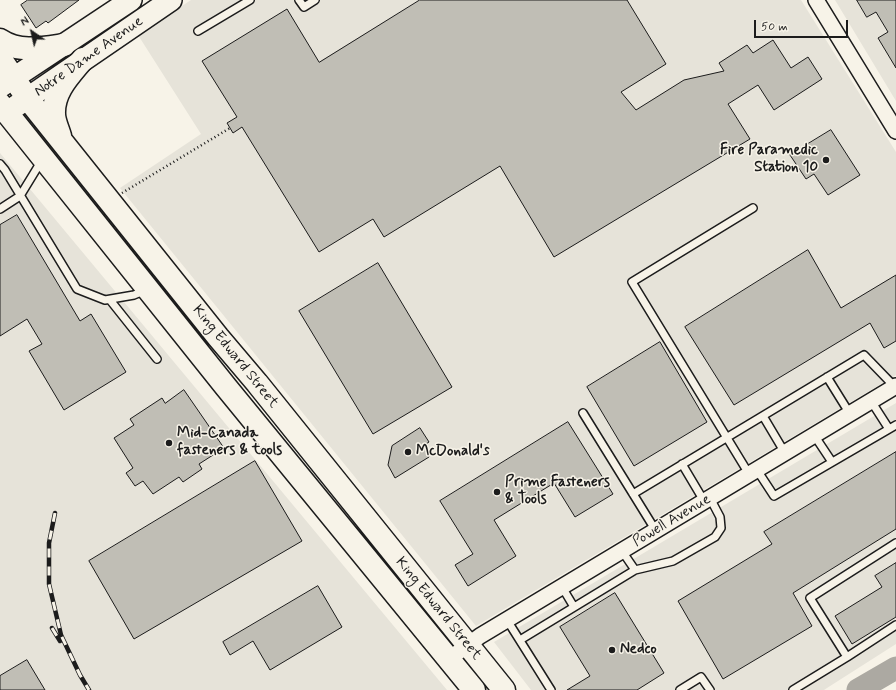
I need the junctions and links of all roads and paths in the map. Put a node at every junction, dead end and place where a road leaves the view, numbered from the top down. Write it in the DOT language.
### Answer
graph roads {
  1 [pos="131,0"];
  2 [pos="171,0"];
  3 [pos="250,0"];
  4 [pos="299,0"];
  5 [pos="315,0"];
  6 [pos="816,0"];
  7 [pos="198,31"];
  8 [pos="0,40"];
  9 [pos="64,45"];
  10 [pos="0,58"];
  11 [pos="83,59"];
  12 [pos="7,83"];
  13 [pos="28,99"];
  14 [pos="3,108"];
  15 [pos="230,128"];
  16 [pos="896,131"];
  17 [pos="60,139"];
  18 [pos="43,158"];
  19 [pos="0,164"];
  20 [pos="122,193"];
  21 [pos="20,196"];
  22 [pos="754,208"];
  23 [pos="0,209"];
  24 [pos="148,289"];
  25 [pos="110,300"];
  26 [pos="157,359"];
  27 [pos="827,378"];
  28 [pos="895,387"];
  29 [pos="871,401"];
  30 [pos="583,412"];
  31 [pos="850,414"];
  32 [pos="763,416"];
  33 [pos="896,426"];
  34 [pos="889,430"];
  35 [pos="814,435"];
  36 [pos="727,438"];
  37 [pos="785,453"];
  38 [pos="832,462"];
  39 [pos="682,464"];
  40 [pos="753,472"];
  41 [pos="633,494"];
  42 [pos="707,500"];
  43 [pos="368,522"];
  44 [pos="656,531"];
  45 [pos="349,536"];
  46 [pos="896,543"];
  47 [pos="622,551"];
  48 [pos="635,570"];
  49 [pos="562,587"];
  50 [pos="574,607"];
  51 [pos="507,620"];
  52 [pos="896,625"];
  53 [pos="520,640"];
  54 [pos="467,645"];
  55 [pos="847,657"];
  56 [pos="449,659"];
  57 [pos="474,690"];
  58 [pos="504,690"];
  59 [pos="551,690"];
  60 [pos="680,690"];
  61 [pos="710,690"];
  62 [pos="793,690"];
  1 -- 9 [label="main road, Notre Dame Avenue"];
  2 -- 11 [label="main road, Notre Dame Avenue"];
  3 -- 7 [label="lane"];
  4 -- 5 [label="lane"];
  6 -- 16 [label="street"];
  8 -- 9 [label="main road"];
  9 -- 12 [label="main road, Notre Dame Avenue"];
  10 -- 12 [label="main road, King Edward Street"];
  11 -- 13 [label="main road, Notre Dame Avenue"];
  11 -- 17 [label="main road"];
  12 -- 13 [label="main road, King Edward Street"];
  13 -- 14 [label="main road, Notre Dame Avenue"];
  13 -- 17 [label="main road, King Edward Street"];
  14 -- 18 [label="main road, King Edward Street"];
  15 -- 20 [label="path"];
  17 -- 43 [label="main road, King Edward Street"];
  18 -- 21 [label="lane"];
  18 -- 24 [label="main road, King Edward Street"];
  19 -- 21 [label="lane"];
  21 -- 23 [label="lane"];
  21 -- 25 [label="lane"];
  22 -- 36 [label="lane"];
  24 -- 25 [label="lane"];
  24 -- 45 [label="main road, King Edward Street"];
  25 -- 26 [label="lane"];
  27 -- 28 [label="lane"];
  27 -- 31 [label="lane"];
  27 -- 32 [label="lane"];
  28 -- 29 [label="street, Powell Avenue"];
  29 -- 31 [label="street, Powell Avenue"];
  29 -- 34 [label="lane"];
  30 -- 41 [label="lane"];
  31 -- 35 [label="street, Powell Avenue"];
  32 -- 36 [label="lane"];
  32 -- 37 [label="lane"];
  33 -- 34 [label="lane"];
  34 -- 38 [label="lane"];
  35 -- 37 [label="street, Powell Avenue"];
  35 -- 38 [label="lane"];
  36 -- 39 [label="lane"];
  36 -- 40 [label="lane"];
  37 -- 40 [label="street, Powell Avenue"];
  38 -- 40 [label="lane"];
  39 -- 41 [label="lane"];
  39 -- 42 [label="lane"];
  40 -- 42 [label="street, Powell Avenue"];
  41 -- 44 [label="lane"];
  42 -- 44 [label="street, Powell Avenue"];
  42 -- 48 [label="lane"];
  43 -- 45 [label="main road"];
  43 -- 54 [label="main road, King Edward Street"];
  44 -- 47 [label="street, Powell Avenue"];
  45 -- 56 [label="main road, King Edward Street"];
  46 -- 55 [label="lane"];
  47 -- 48 [label="lane"];
  47 -- 49 [label="street, Powell Avenue"];
  48 -- 50 [label="lane"];
  49 -- 50 [label="lane"];
  49 -- 51 [label="street, Powell Avenue"];
  50 -- 53 [label="lane"];
  51 -- 53 [label="lane"];
  51 -- 54 [label="street, Powell Avenue"];
  52 -- 55 [label="lane"];
  53 -- 59 [label="lane"];
  54 -- 56 [label="street, Powell Avenue"];
  54 -- 58 [label="main road, King Edward Street"];
  55 -- 62 [label="lane"];
  56 -- 57 [label="main road, King Edward Street"];
  60 -- 61 [label="lane"];
}
